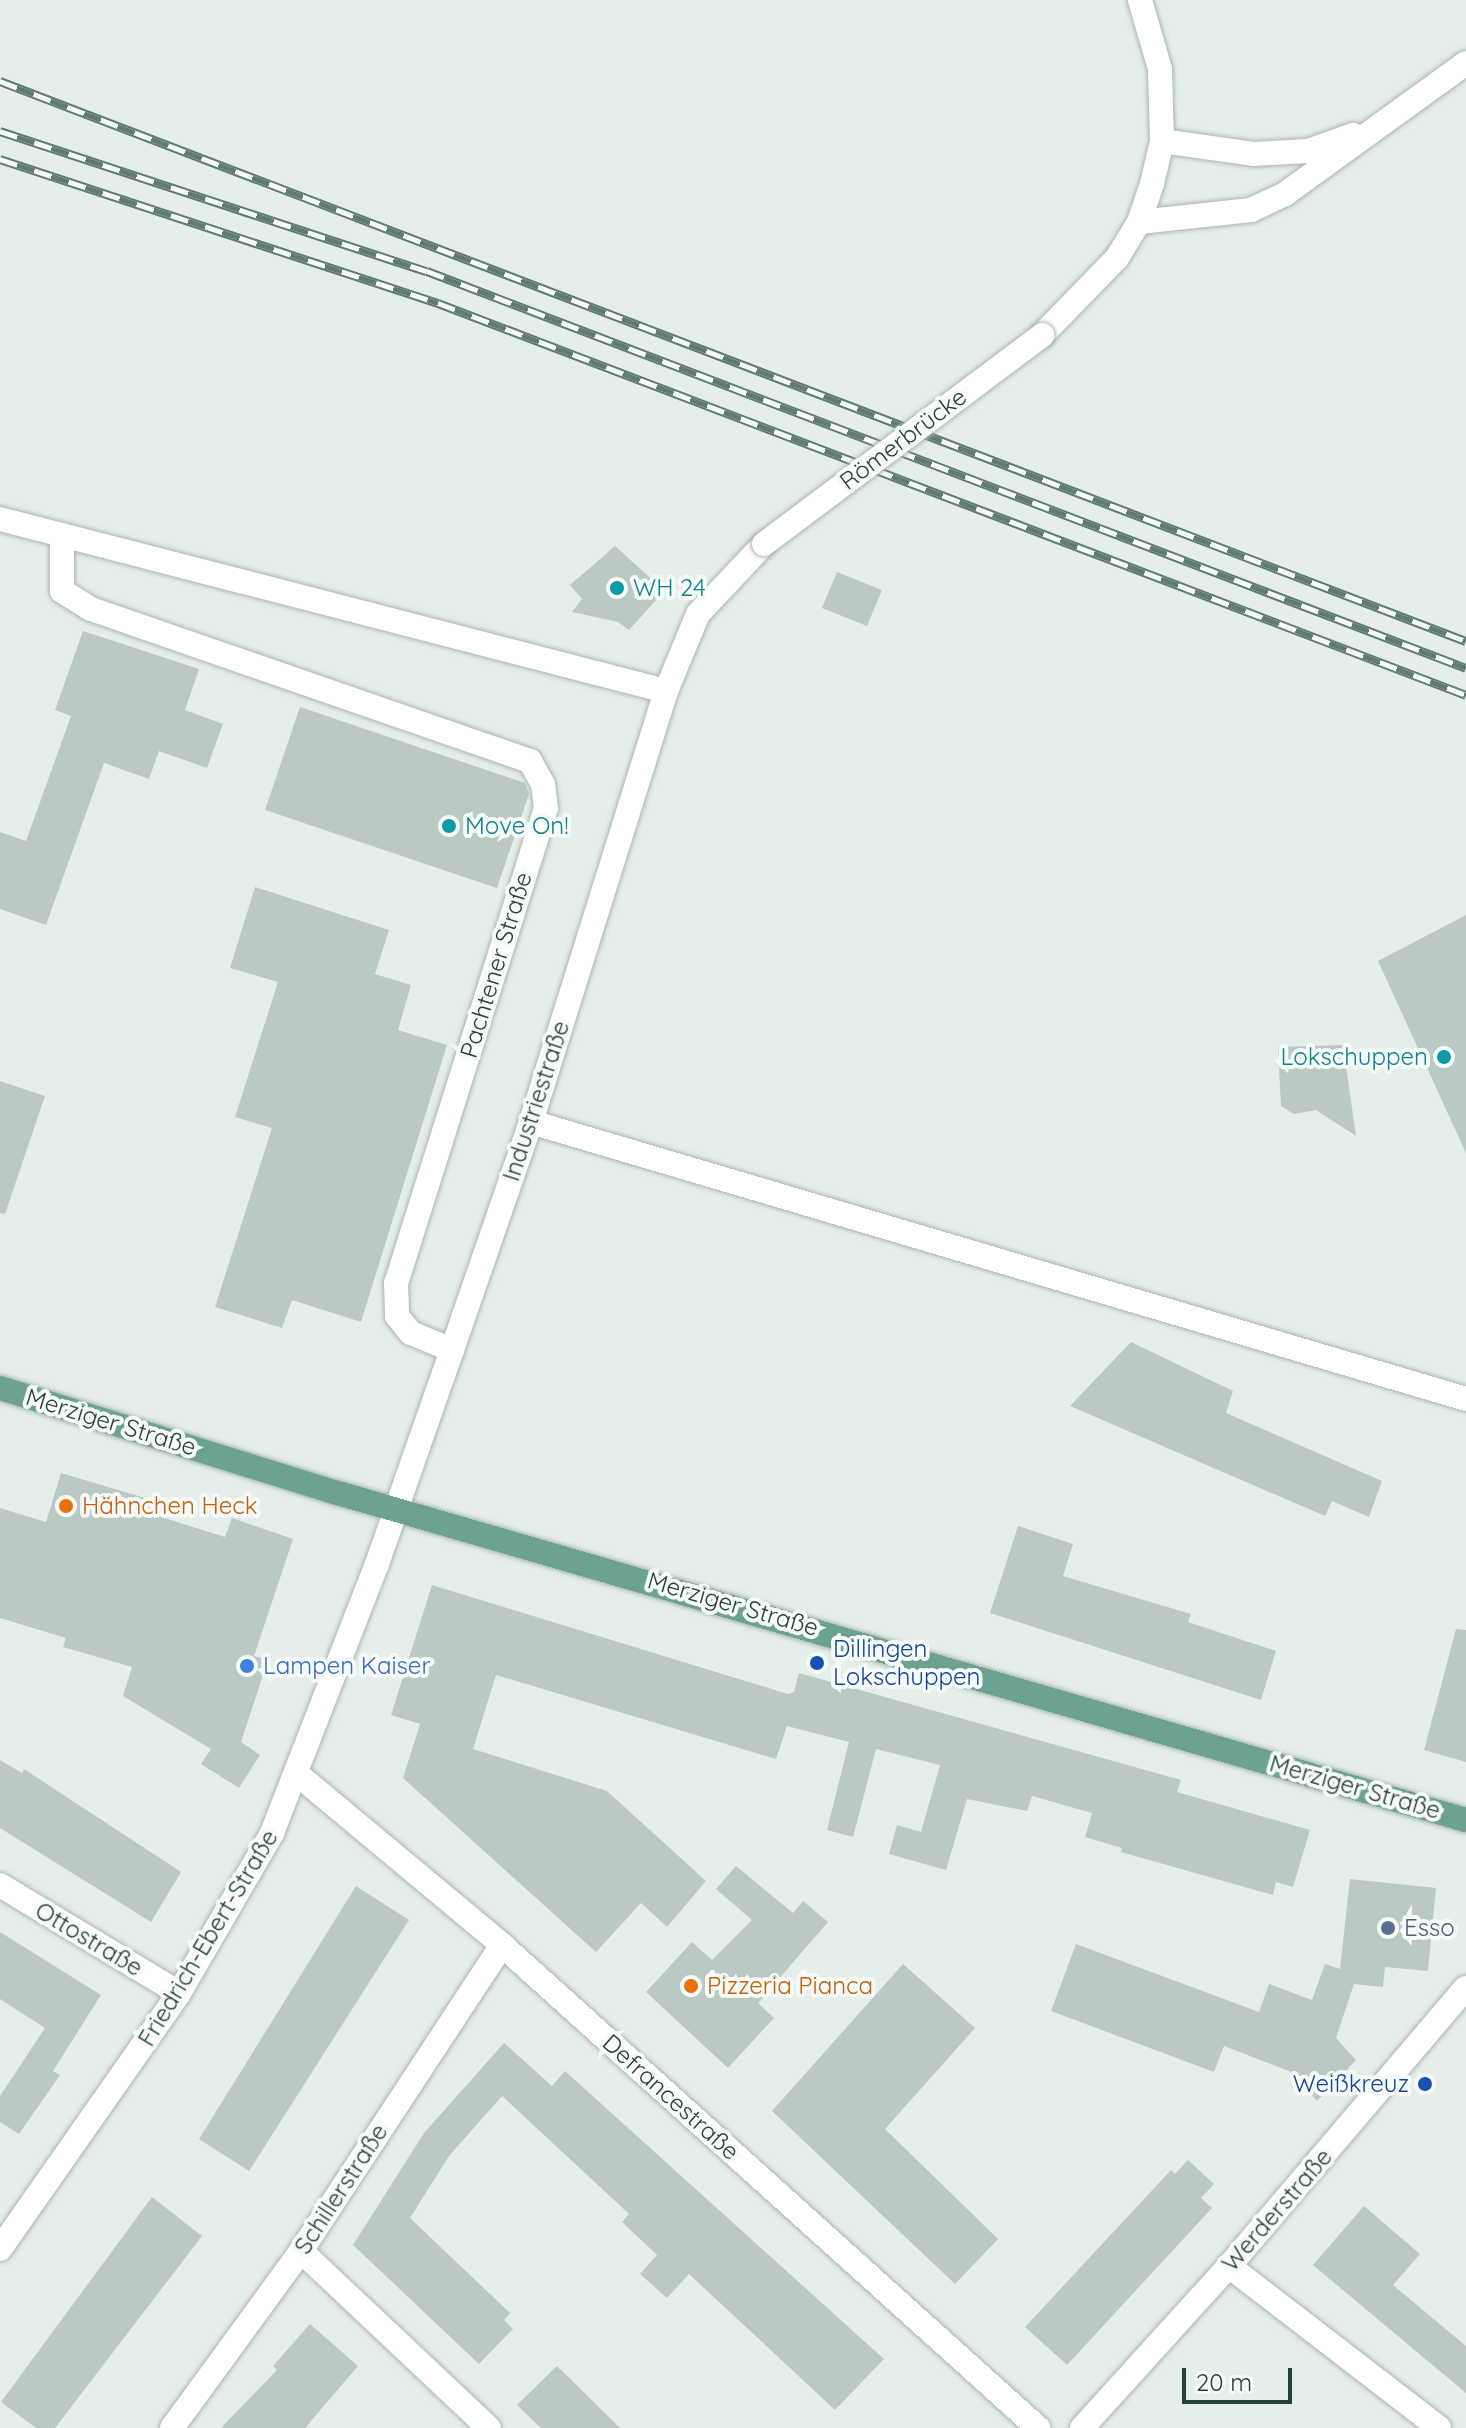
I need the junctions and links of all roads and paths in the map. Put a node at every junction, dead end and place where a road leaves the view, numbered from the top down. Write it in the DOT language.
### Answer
graph roads {
  1 [pos="1140,0"];
  2 [pos="1466,63"];
  3 [pos="1378,126"];
  4 [pos="1162,141"];
  5 [pos="1139,222"];
  6 [pos="0,519"];
  7 [pos="62,535"];
  8 [pos="666,691"];
  9 [pos="531,1122"];
  10 [pos="452,1350"];
  11 [pos="0,1388"];
  12 [pos="1466,1399"];
  13 [pos="397,1509"];
  14 [pos="297,1774"];
  15 [pos="1466,1820"];
  16 [pos="0,1885"];
  17 [pos="502,1945"];
  18 [pos="1466,1988"];
  19 [pos="179,1993"];
  20 [pos="0,2249"];
  21 [pos="301,2251"];
  22 [pos="1229,2266"];
  23 [pos="172,2428"];
  24 [pos="489,2428"];
  25 [pos="1038,2428"];
  26 [pos="1082,2428"];
  27 [pos="1439,2428"];
  1 -- 4 [label="street"];
  2 -- 3 [label="street"];
  3 -- 4 [label="street"];
  3 -- 5 [label="street"];
  4 -- 5 [label="street"];
  5 -- 8 [label="street, Römerbrücke, bridge"];
  6 -- 7 [label="street"];
  7 -- 8 [label="street"];
  7 -- 10 [label="street, Pachtener Straße"];
  8 -- 9 [label="street, Industriestraße"];
  9 -- 10 [label="street, Industriestraße"];
  9 -- 12 [label="street"];
  10 -- 13 [label="street, Industriestraße"];
  11 -- 13 [label="main road, Merziger Straße"];
  13 -- 14 [label="street, Friedrich-Ebert-Straße"];
  13 -- 15 [label="main road, Merziger Straße"];
  14 -- 17 [label="street, Defrancestraße"];
  14 -- 19 [label="street, Friedrich-Ebert-Straße"];
  16 -- 19 [label="street, Ottostraße"];
  17 -- 21 [label="street, Schillerstraße"];
  17 -- 25 [label="street, Defrancestraße"];
  18 -- 22 [label="street, Werderstraße"];
  19 -- 20 [label="street, Friedrich-Ebert-Straße"];
  21 -- 23 [label="street, Schillerstraße"];
  21 -- 24 [label="street"];
  22 -- 26 [label="street, Werderstraße"];
  22 -- 27 [label="street"];
}
